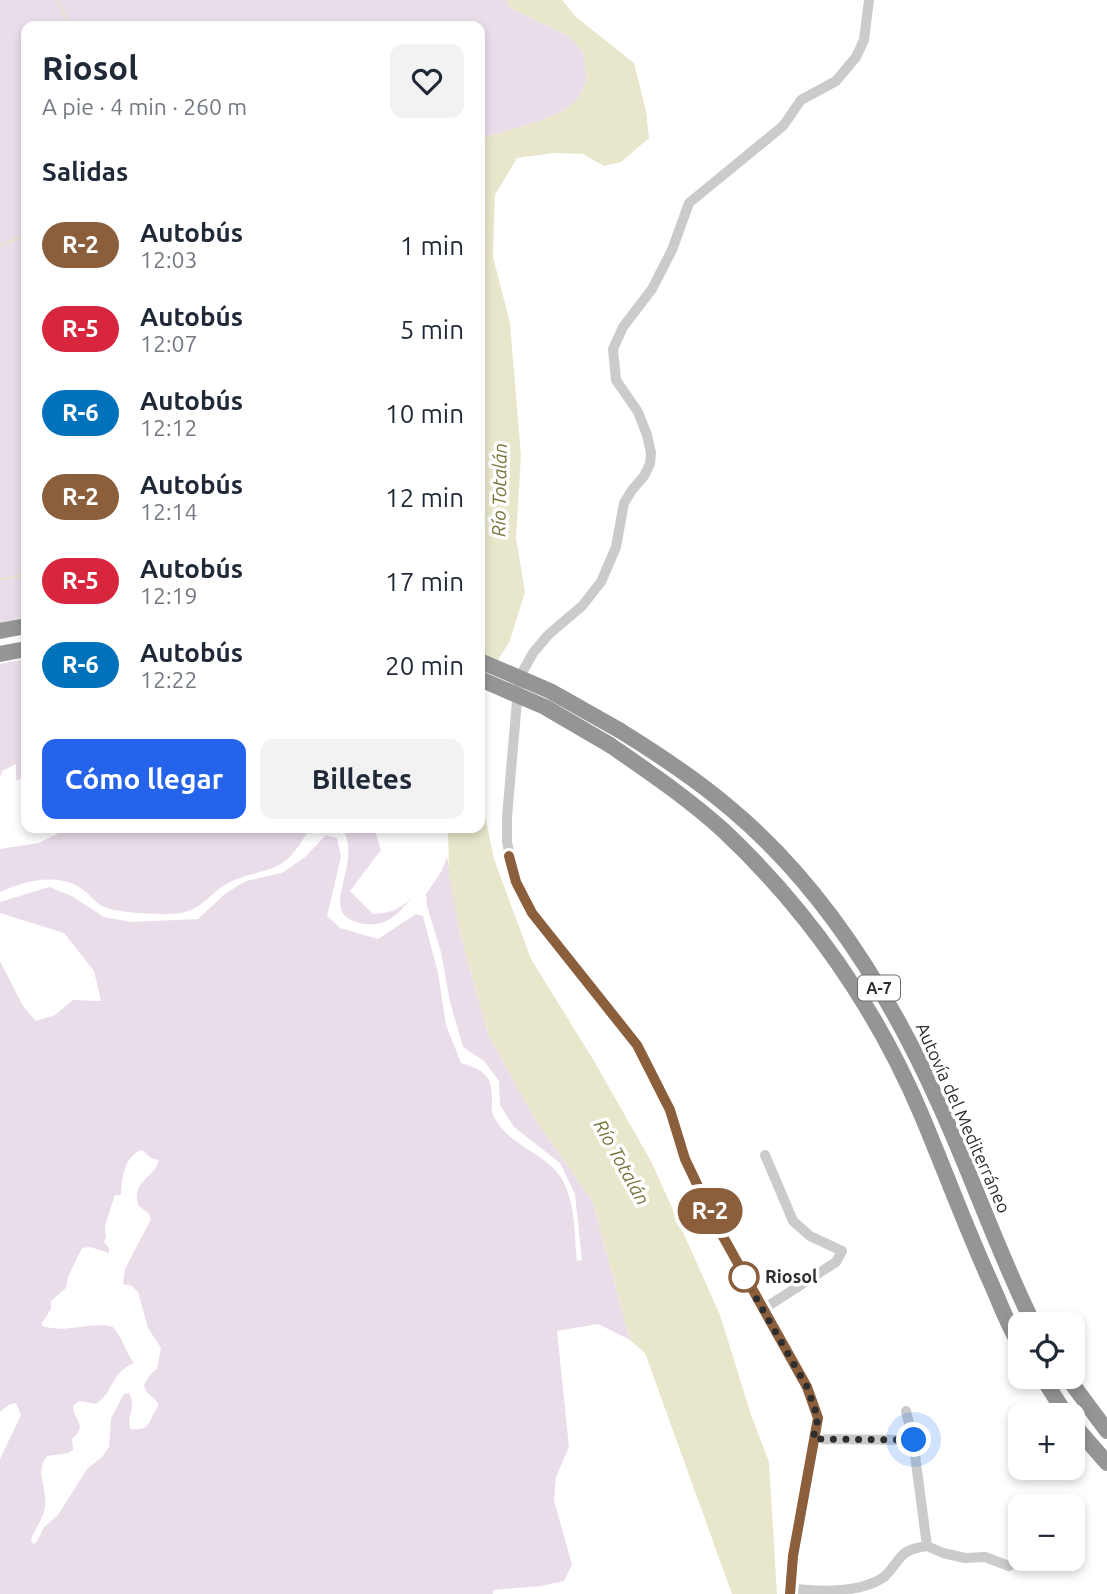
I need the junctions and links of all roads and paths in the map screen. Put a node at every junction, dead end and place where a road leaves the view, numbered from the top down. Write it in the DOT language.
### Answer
graph roads {
  1 [pos="869,0"];
  2 [pos="21,627"];
  3 [pos="0,631"];
  4 [pos="21,650"];
  5 [pos="0,654"];
  6 [pos="485,663"];
  7 [pos="485,682"];
  8 [pos="765,1155"];
  9 [pos="762,1310"];
  10 [pos="1028,1312"];
  11 [pos="1008,1319"];
  12 [pos="1076,1389"];
  13 [pos="906,1411"];
  14 [pos="1107,1431"];
  15 [pos="1085,1438"];
  16 [pos="813,1439"];
  17 [pos="914,1440"];
  18 [pos="1107,1463"];
  19 [pos="927,1546"];
  20 [pos="1008,1566"];
  21 [pos="789,1591"];
  1 -- 9 [label="street"];
  2 -- 3 [label="highway"];
  4 -- 5 [label="highway"];
  6 -- 10 [label="highway, Autovía del Mediterráneo / A-7, bridge"];
  7 -- 11 [label="highway, Autovía del Mediterráneo / A-7, bridge"];
  8 -- 9 [label="street"];
  9 -- 16 [label="street"];
  12 -- 14 [label="highway"];
  13 -- 17 [label="street"];
  15 -- 18 [label="highway"];
  16 -- 17 [label="street"];
  16 -- 21 [label="street"];
  17 -- 19 [label="street"];
  19 -- 20 [label="street"];
  19 -- 21 [label="street"];
}
